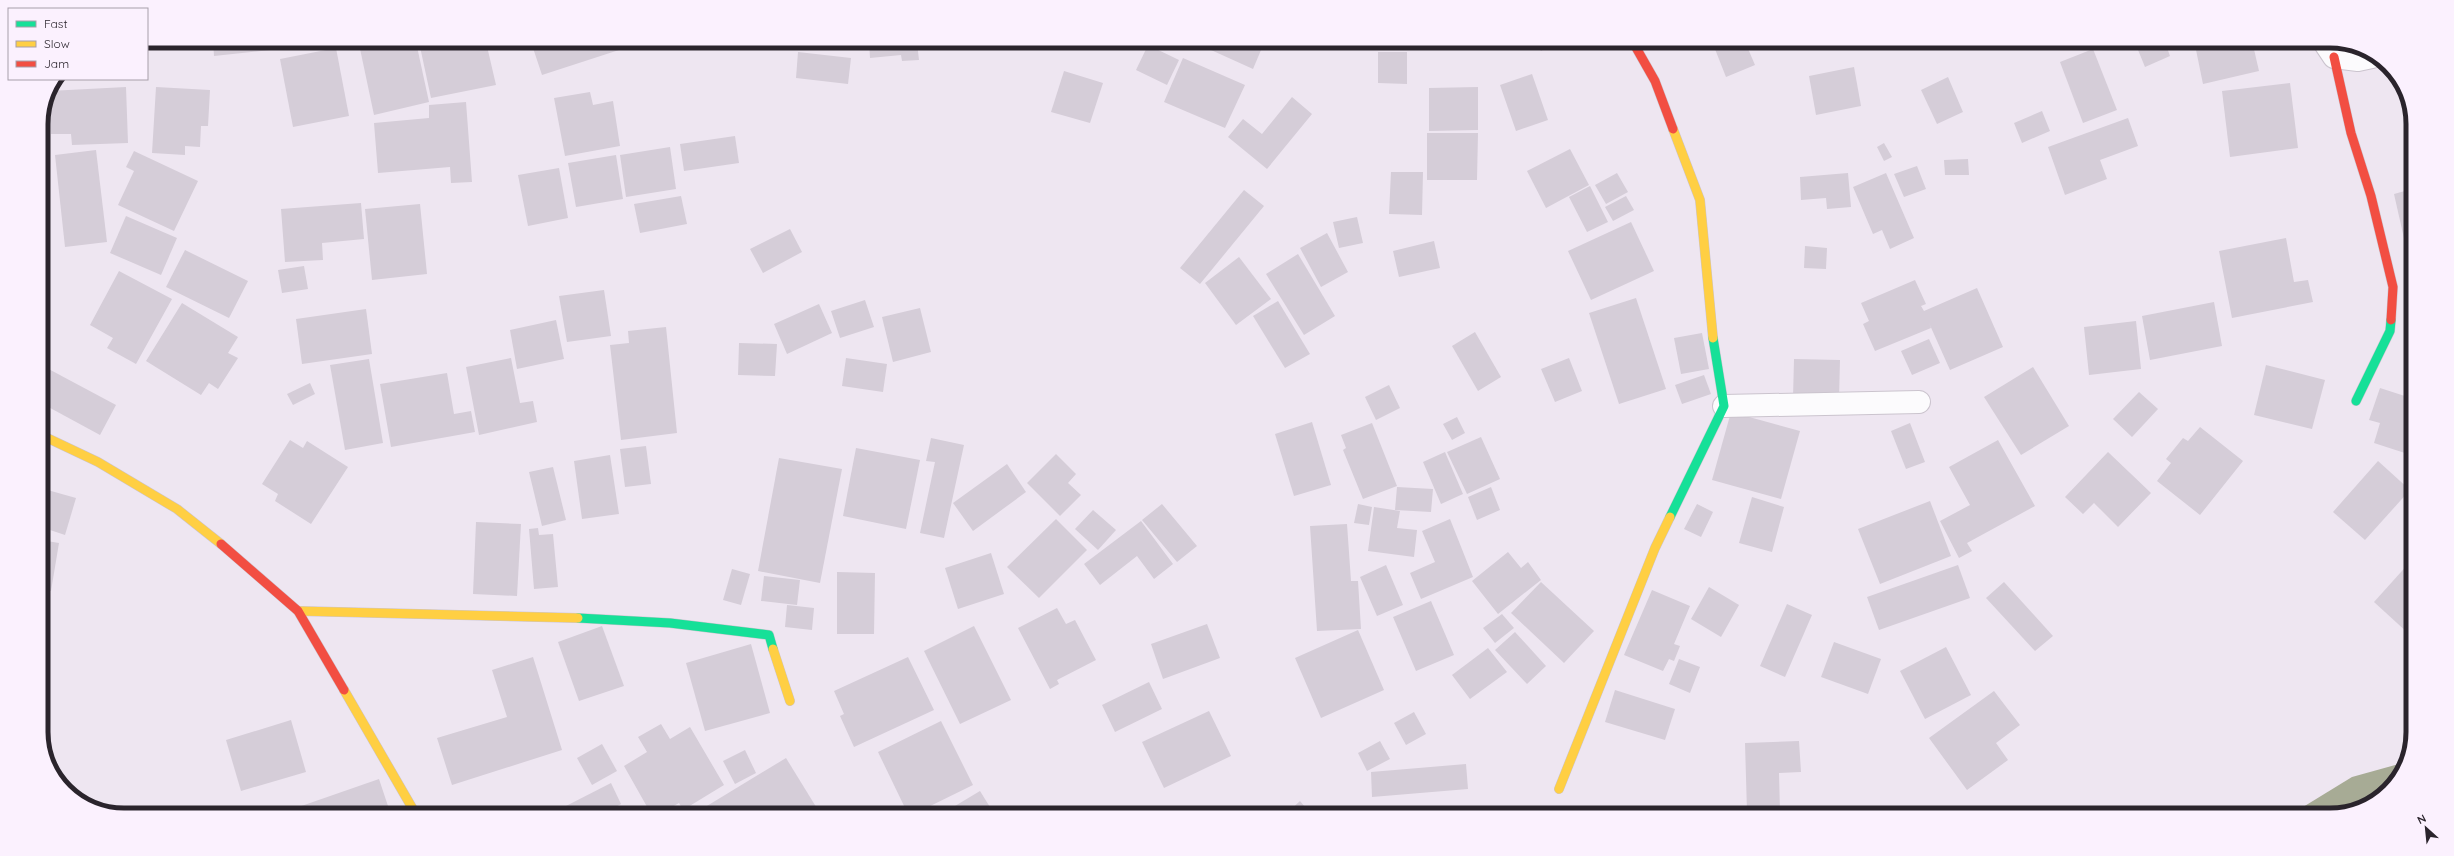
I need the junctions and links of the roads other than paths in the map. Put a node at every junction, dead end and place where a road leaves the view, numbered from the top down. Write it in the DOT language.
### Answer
graph roads {
  1 [pos="1636,48"];
  2 [pos="2330,51"];
  3 [pos="2367,58"];
  4 [pos="2356,401"];
  5 [pos="1919,402"];
  6 [pos="1724,406"];
  7 [pos="48,438"];
  8 [pos="298,611"];
  9 [pos="790,701"];
  10 [pos="1559,789"];
  11 [pos="412,808"];
  1 -- 6 [label="street"];
  2 -- 3 [label="street"];
  2 -- 4 [label="street"];
  5 -- 6 [label="street"];
  6 -- 10 [label="street"];
  7 -- 8 [label="street"];
  8 -- 9 [label="street"];
  8 -- 11 [label="street"];
}
